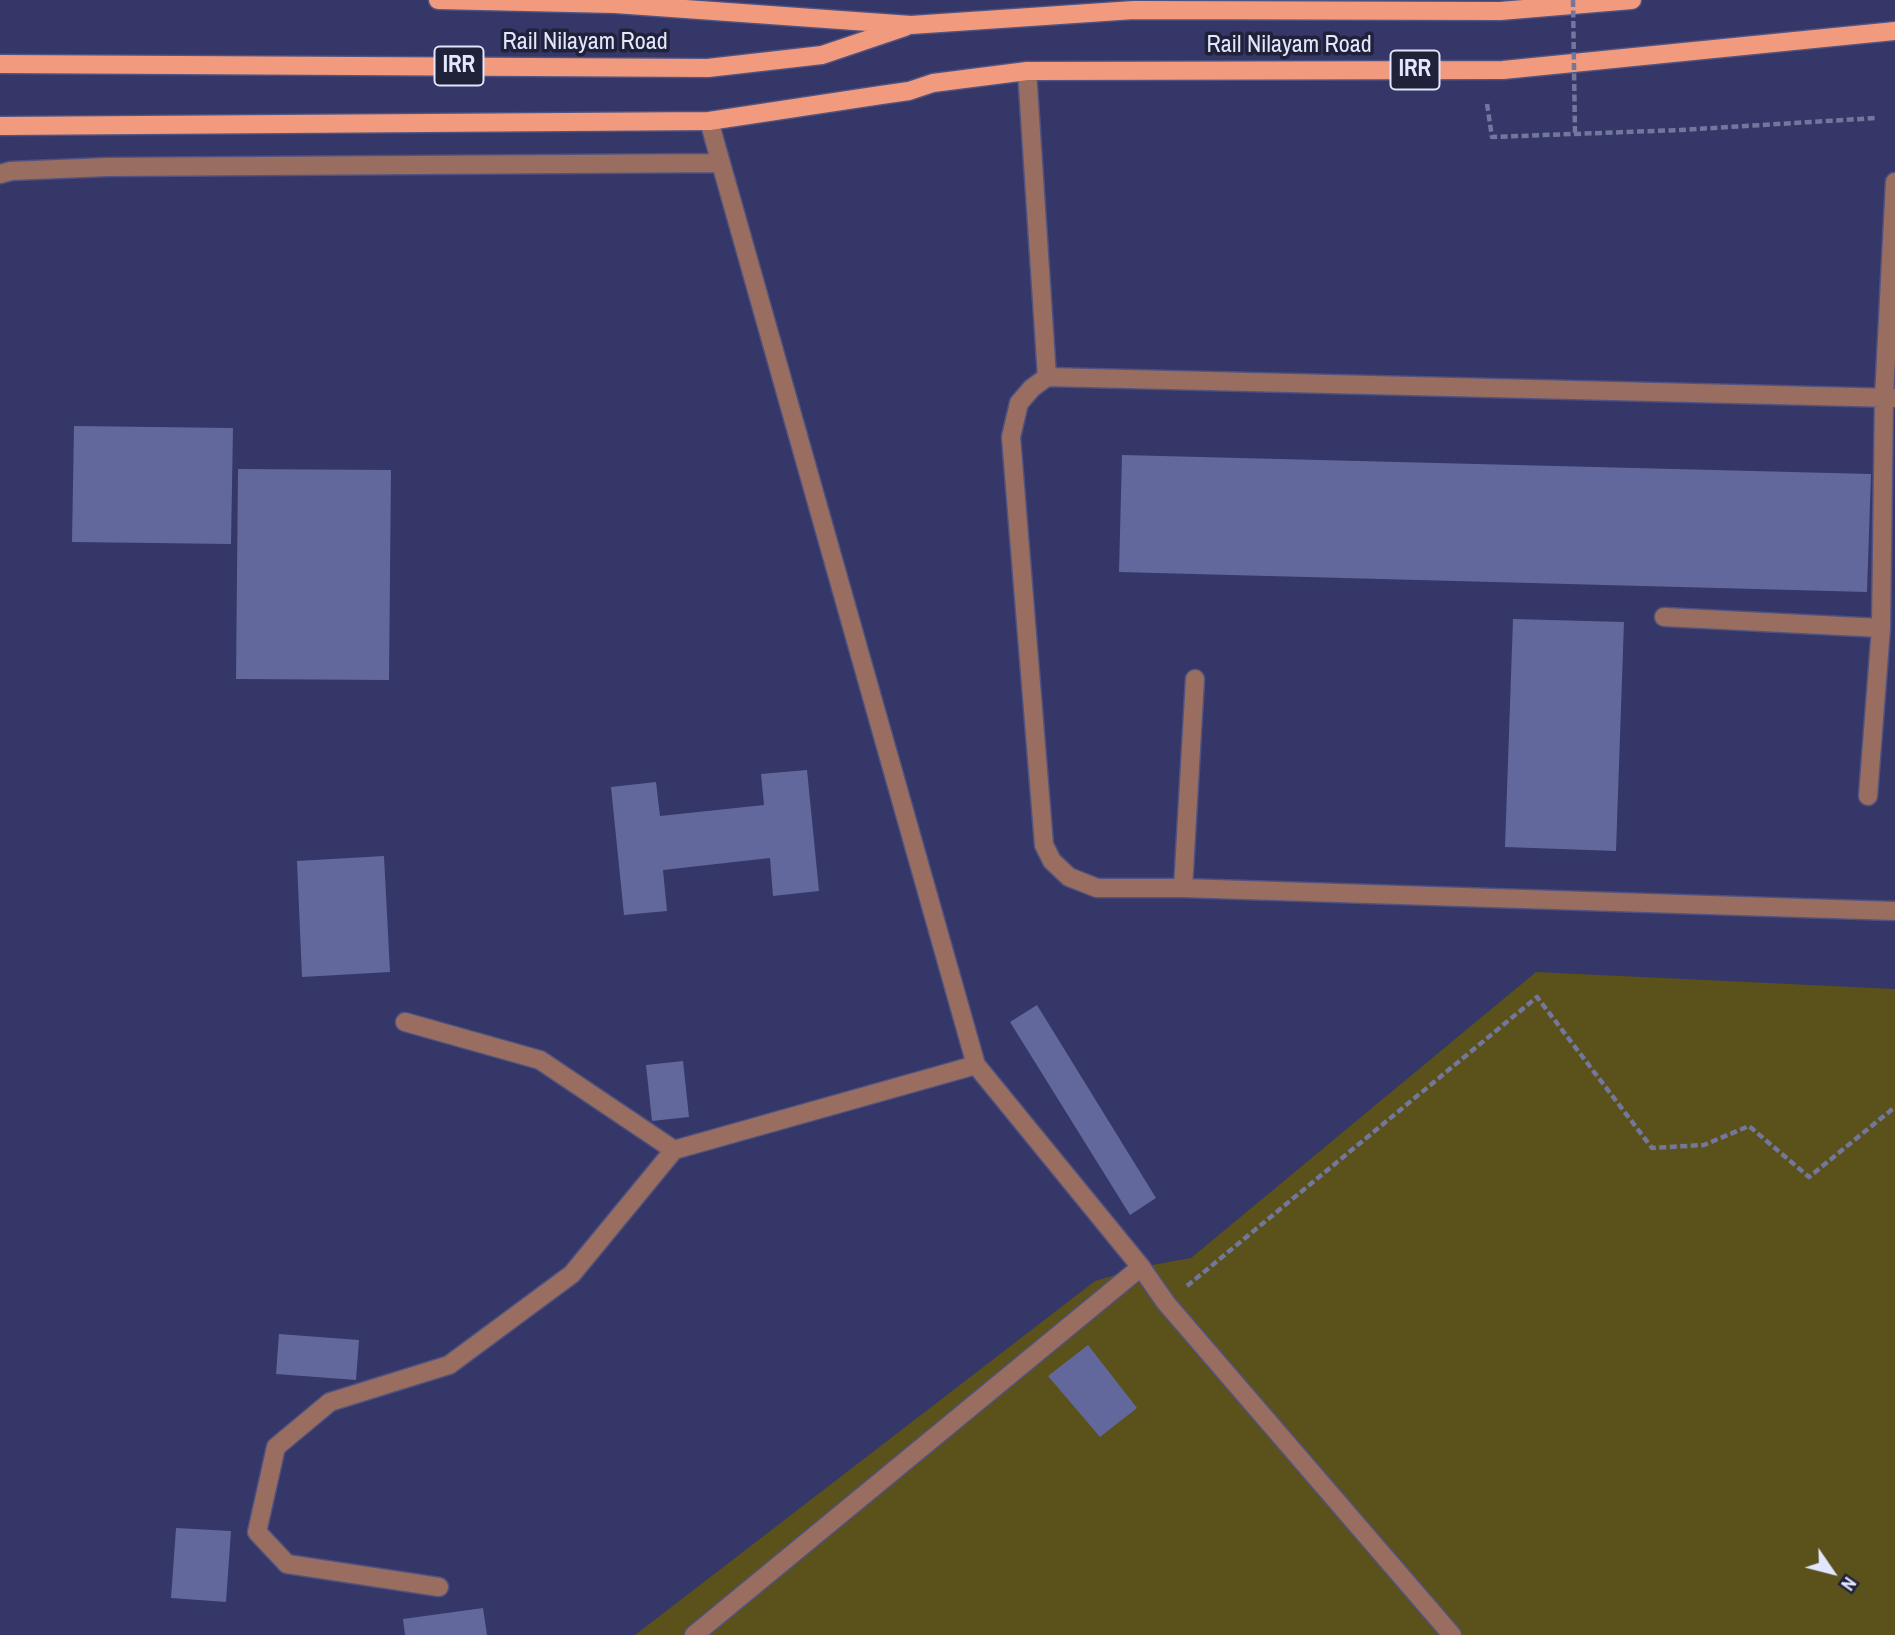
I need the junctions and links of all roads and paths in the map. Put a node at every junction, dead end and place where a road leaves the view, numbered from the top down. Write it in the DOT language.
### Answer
graph roads {
  1 [pos="438,0"];
  2 [pos="1573,0"];
  3 [pos="1632,0"];
  4 [pos="615,2"];
  5 [pos="1134,5"];
  6 [pos="911,25"];
  7 [pos="1895,31"];
  8 [pos="0,64"];
  9 [pos="1027,71"];
  10 [pos="1487,104"];
  11 [pos="1875,118"];
  12 [pos="709,121"];
  13 [pos="0,126"];
  14 [pos="1575,134"];
  15 [pos="721,163"];
  16 [pos="0,174"];
  17 [pos="1895,182"];
  18 [pos="1047,377"];
  19 [pos="1890,398"];
  20 [pos="1664,617"];
  21 [pos="1881,628"];
  22 [pos="1195,679"];
  23 [pos="1868,796"];
  24 [pos="1183,888"];
  25 [pos="1895,911"];
  26 [pos="405,1022"];
  27 [pos="976,1065"];
  28 [pos="1895,1107"];
  29 [pos="674,1150"];
  30 [pos="1141,1267"];
  31 [pos="1194,1280"];
  32 [pos="439,1587"];
  33 [pos="1445,1632"];
  34 [pos="694,1635"];
  1 -- 4 [label="main road, Rail Nilayam Road / IRR"];
  2 -- 14 [label="path, bridge"];
  3 -- 5 [label="main road, Rail Nilayam Road / IRR"];
  4 -- 6 [label="main road, Rail Nilayam Road / IRR"];
  5 -- 6 [label="main road, Rail Nilayam Road / IRR"];
  6 -- 8 [label="main road, Rail Nilayam Road / IRR"];
  7 -- 9 [label="main road, Rail Nilayam Road / IRR"];
  9 -- 12 [label="main road, Rail Nilayam Road / IRR"];
  9 -- 18 [label="street"];
  10 -- 14 [label="path"];
  11 -- 14 [label="path"];
  12 -- 13 [label="main road, Rail Nilayam Road"];
  12 -- 15 [label="street"];
  15 -- 16 [label="street"];
  15 -- 27 [label="street"];
  17 -- 19 [label="street"];
  18 -- 19 [label="street"];
  18 -- 24 [label="street"];
  19 -- 21 [label="street"];
  20 -- 21 [label="street"];
  21 -- 23 [label="street"];
  22 -- 24 [label="street"];
  24 -- 25 [label="street"];
  26 -- 29 [label="street"];
  27 -- 29 [label="street"];
  27 -- 30 [label="street"];
  28 -- 31 [label="path"];
  29 -- 32 [label="street"];
  30 -- 33 [label="street"];
  30 -- 34 [label="street"];
}
